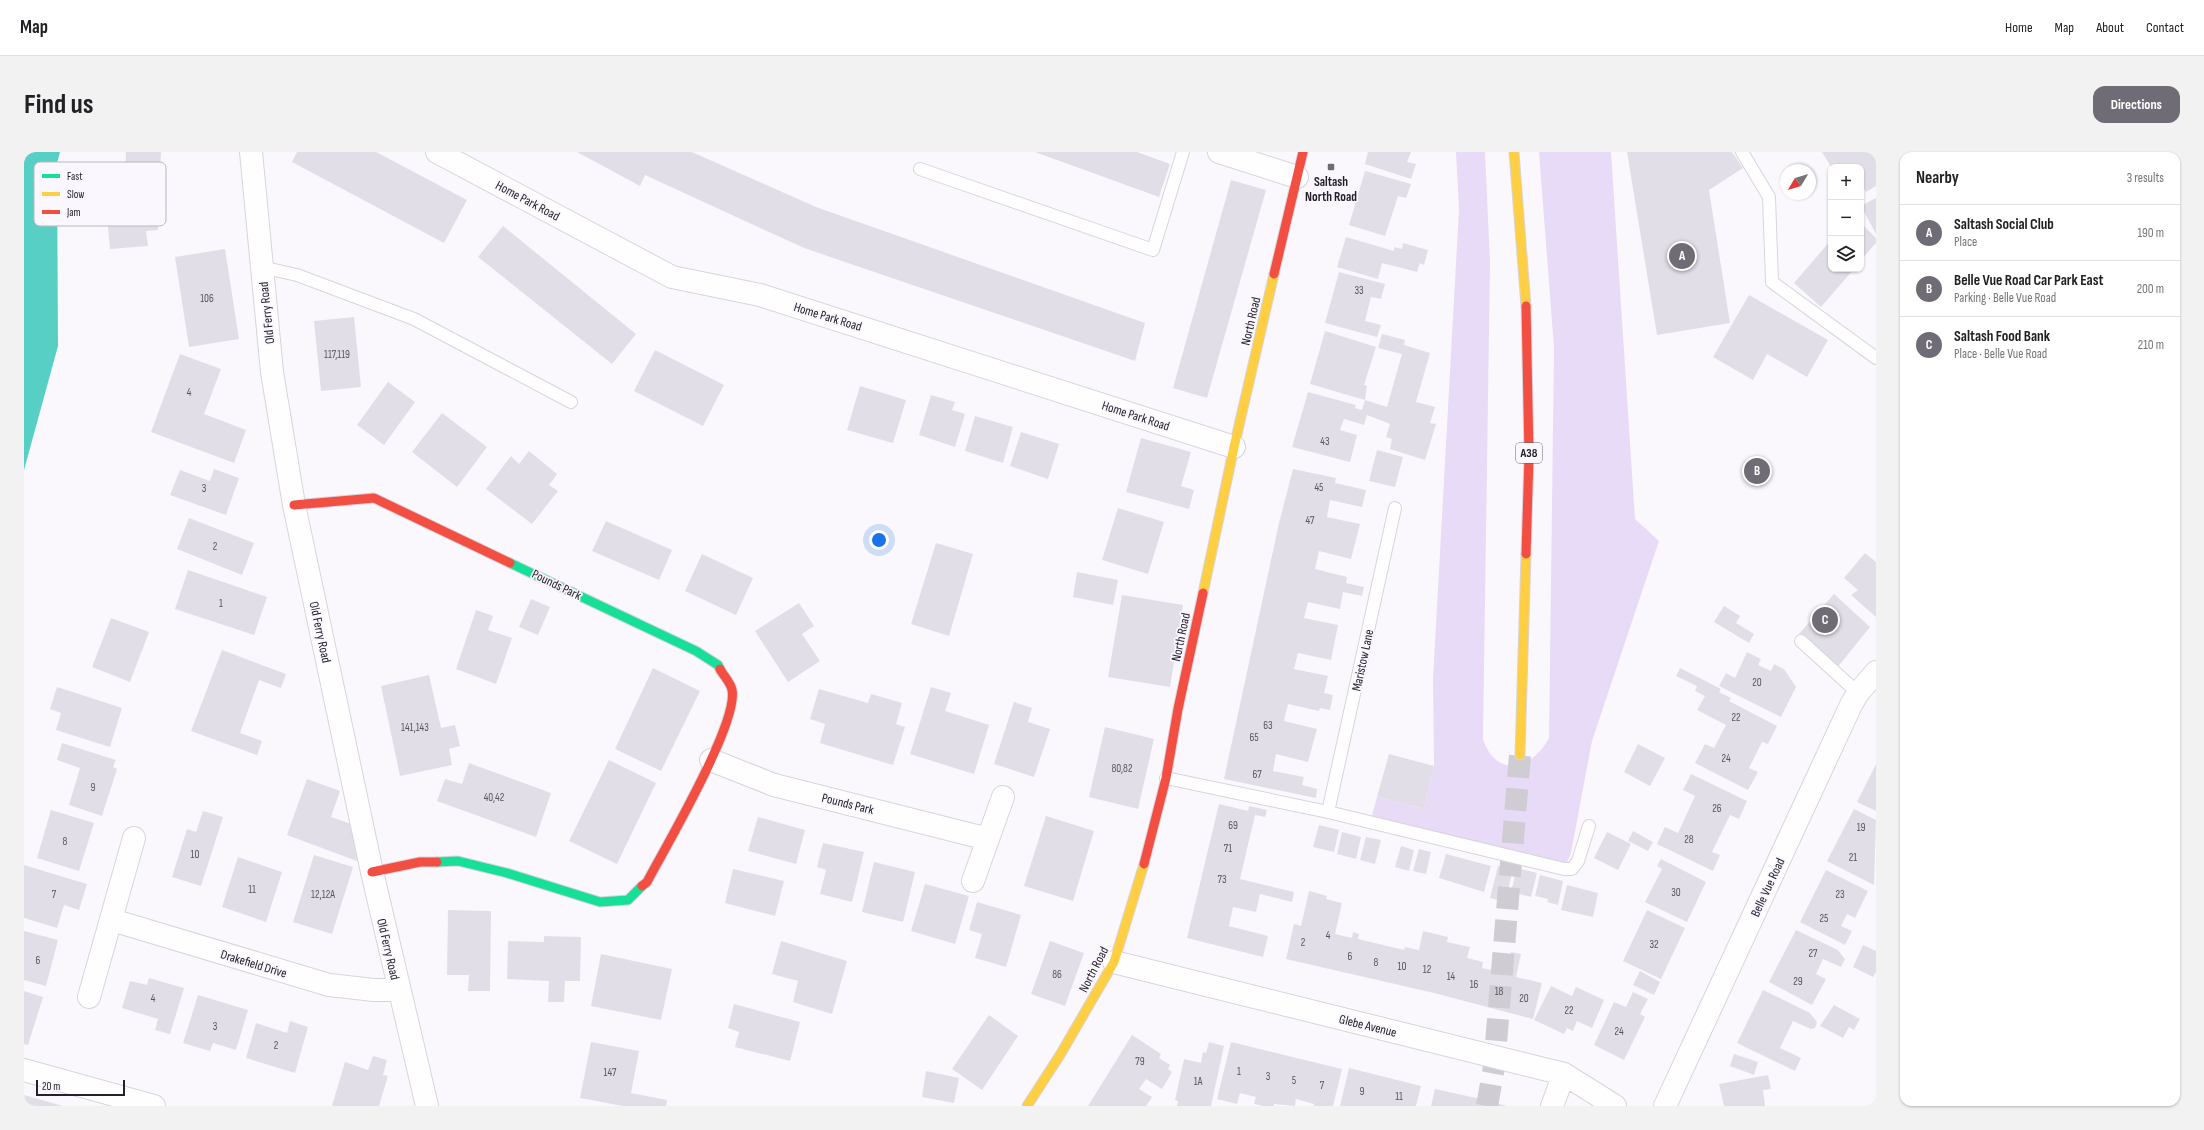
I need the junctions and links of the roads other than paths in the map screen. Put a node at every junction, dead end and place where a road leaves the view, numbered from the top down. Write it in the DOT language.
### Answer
graph roads {
  1 [pos="251,152"];
  2 [pos="437,152"];
  3 [pos="1183,152"];
  4 [pos="1219,152"];
  5 [pos="1303,152"];
  6 [pos="1514,152"];
  7 [pos="1742,152"];
  8 [pos="920,169"];
  9 [pos="1297,177"];
  10 [pos="261,267"];
  11 [pos="1876,358"];
  12 [pos="571,402"];
  13 [pos="1234,447"];
  14 [pos="294,505"];
  15 [pos="1395,508"];
  16 [pos="1801,641"];
  17 [pos="1876,672"];
  18 [pos="1858,693"];
  19 [pos="1520,755"];
  20 [pos="711,760"];
  21 [pos="1166,778"];
  22 [pos="1003,797"];
  23 [pos="1328,812"];
  24 [pos="1589,826"];
  25 [pos="134,838"];
  26 [pos="988,839"];
  27 [pos="372,872"];
  28 [pos="973,881"];
  29 [pos="112,920"];
  30 [pos="1114,962"];
  31 [pos="399,990"];
  32 [pos="89,997"];
  33 [pos="24,1070"];
  34 [pos="1564,1074"];
  35 [pos="154,1106"];
  36 [pos="427,1106"];
  37 [pos="1027,1106"];
  38 [pos="1552,1106"];
  39 [pos="1615,1106"];
  40 [pos="1665,1106"];
  1 -- 10 [label="street, Old Ferry Road"];
  2 -- 13 [label="street, Home Park Road"];
  3 -- 8 [label="lane"];
  4 -- 9 [label="street"];
  5 -- 9 [label="main road, North Road"];
  6 -- 19 [label="main road, A38"];
  7 -- 11 [label="lane"];
  9 -- 13 [label="main road, North Road"];
  10 -- 12 [label="lane"];
  10 -- 14 [label="street, Old Ferry Road"];
  13 -- 21 [label="main road, North Road"];
  14 -- 20 [label="main road, Pounds Park"];
  14 -- 27 [label="street, Old Ferry Road"];
  15 -- 23 [label="lane, Maristow Lane"];
  16 -- 18 [label="lane"];
  17 -- 18 [label="street, Belle Vue Road"];
  18 -- 40 [label="street, Belle Vue Road"];
  20 -- 26 [label="street, Pounds Park"];
  20 -- 27 [label="main road, Pounds Park"];
  21 -- 23 [label="lane"];
  21 -- 30 [label="main road, North Road"];
  22 -- 26 [label="street"];
  23 -- 24 [label="lane"];
  25 -- 29 [label="street"];
  26 -- 28 [label="street"];
  27 -- 31 [label="street, Old Ferry Road"];
  29 -- 31 [label="street, Drakefield Drive"];
  29 -- 32 [label="street"];
  30 -- 34 [label="street, Glebe Avenue"];
  30 -- 37 [label="main road, North Road"];
  31 -- 36 [label="street, Old Ferry Road"];
  33 -- 35 [label="street"];
  34 -- 38 [label="street"];
  34 -- 39 [label="street, Glebe Avenue"];
}
